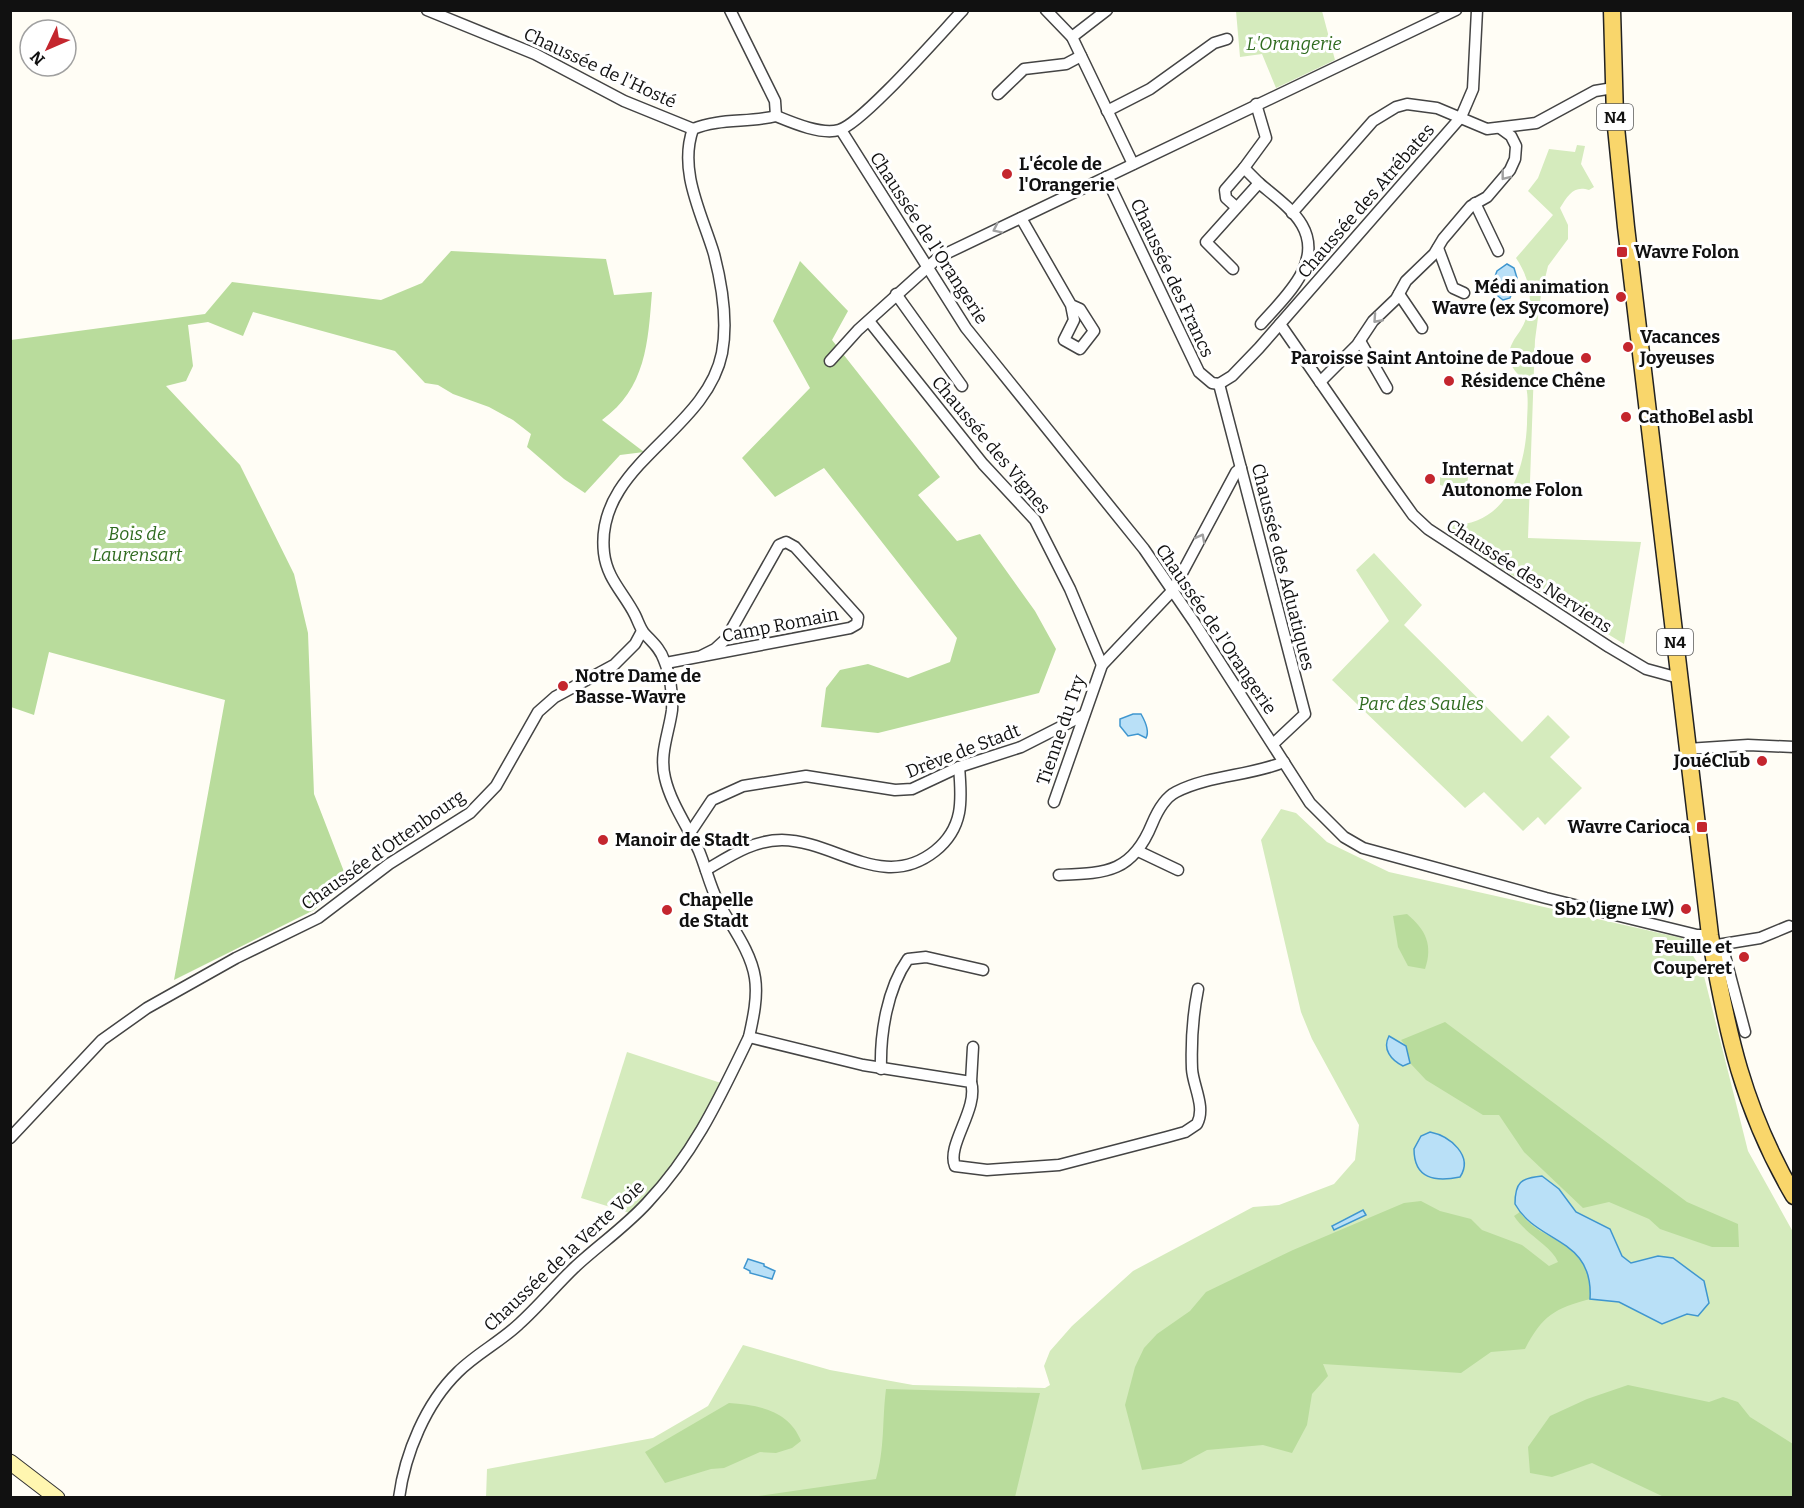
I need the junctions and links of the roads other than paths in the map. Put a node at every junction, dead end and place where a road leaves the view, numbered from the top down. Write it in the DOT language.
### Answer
graph roads {
  1 [pos="427,10"];
  2 [pos="730,10"];
  3 [pos="963,10"];
  4 [pos="1046,10"];
  5 [pos="1107,10"];
  6 [pos="1456,10"];
  7 [pos="1477,10"];
  8 [pos="1612,10"];
  9 [pos="1072,38"];
  10 [pos="1227,39"];
  11 [pos="1081,56"];
  12 [pos="1613,88"];
  13 [pos="998,94"];
  14 [pos="1256,104"];
  15 [pos="1107,111"];
  16 [pos="776,116"];
  17 [pos="1461,117"];
  18 [pos="1500,128"];
  19 [pos="693,129"];
  20 [pos="841,130"];
  21 [pos="1133,164"];
  22 [pos="1244,168"];
  23 [pos="1107,177"];
  24 [pos="1259,183"];
  25 [pos="1475,202"];
  26 [pos="1236,207"];
  27 [pos="1292,213"];
  28 [pos="1021,218"];
  29 [pos="1438,248"];
  30 [pos="1498,252"];
  31 [pos="926,265"];
  32 [pos="1233,270"];
  33 [pos="1289,293"];
  34 [pos="1464,293"];
  35 [pos="896,294"];
  36 [pos="1399,294"];
  37 [pos="1299,302"];
  38 [pos="1071,305"];
  39 [pos="1277,306"];
  40 [pos="1284,320"];
  41 [pos="869,321"];
  42 [pos="1261,324"];
  43 [pos="1422,328"];
  44 [pos="1360,341"];
  45 [pos="830,362"];
  46 [pos="1320,382"];
  47 [pos="1219,384"];
  48 [pos="962,386"];
  49 [pos="1387,388"];
  50 [pos="1241,468"];
  51 [pos="1173,590"];
  52 [pos="642,632"];
  53 [pos="701,656"];
  54 [pos="666,663"];
  55 [pos="1102,665"];
  56 [pos="1680,678"];
  57 [pos="1084,715"];
  58 [pos="1273,744"];
  59 [pos="1794,747"];
  60 [pos="1687,749"];
  61 [pos="1284,762"];
  62 [pos="959,767"];
  63 [pos="1054,802"];
  64 [pos="690,833"];
  65 [pos="1138,851"];
  66 [pos="706,870"];
  67 [pos="1178,870"];
  68 [pos="1059,875"];
  69 [pos="1789,926"];
  70 [pos="1714,942"];
  71 [pos="983,970"];
  72 [pos="1198,989"];
  73 [pos="1745,1032"];
  74 [pos="749,1037"];
  75 [pos="973,1047"];
  76 [pos="881,1069"];
  77 [pos="971,1082"];
  78 [pos="10,1138"];
  79 [pos="1794,1197"];
  80 [pos="10,1462"];
  81 [pos="57,1497"];
  82 [pos="399,1497"];
  1 -- 19 [label="street, Chaussée de l'Hosté"];
  2 -- 16 [label="street"];
  3 -- 20 [label="street"];
  4 -- 9 [label="street"];
  5 -- 9 [label="street"];
  6 -- 14 [label="street"];
  7 -- 17 [label="street, Chaussée des Atrébates"];
  8 -- 12 [label="main road, N4"];
  9 -- 11 [label="street"];
  10 -- 15 [label="street"];
  11 -- 13 [label="street"];
  11 -- 15 [label="street"];
  12 -- 18 [label="street"];
  12 -- 56 [label="main road, N4"];
  14 -- 21 [label="street"];
  14 -- 22 [label="street"];
  15 -- 21 [label="street"];
  16 -- 19 [label="street"];
  16 -- 20 [label="street"];
  17 -- 18 [label="street"];
  17 -- 27 [label="street"];
  17 -- 37 [label="street, Chaussée des Atrébates"];
  18 -- 25 [label="street, one-way"];
  19 -- 52 [label="street"];
  20 -- 31 [label="street, Chaussée de l'Orangerie"];
  21 -- 23 [label="street"];
  22 -- 24 [label="street"];
  22 -- 26 [label="street"];
  23 -- 28 [label="street"];
  23 -- 47 [label="street, Chaussée des Francs"];
  24 -- 26 [label="street"];
  24 -- 27 [label="street"];
  25 -- 29 [label="street"];
  25 -- 30 [label="street"];
  26 -- 32 [label="street"];
  27 -- 33 [label="street"];
  28 -- 31 [label="street, one-way"];
  28 -- 38 [label="street"];
  29 -- 34 [label="street"];
  29 -- 36 [label="street"];
  31 -- 35 [label="street"];
  31 -- 51 [label="street, Chaussée de l'Orangerie"];
  33 -- 37 [label="street"];
  33 -- 39 [label="street"];
  35 -- 41 [label="street"];
  35 -- 48 [label="street"];
  36 -- 43 [label="street"];
  36 -- 44 [label="street, one-way"];
  37 -- 40 [label="street, Chaussée des Atrébates"];
  39 -- 40 [label="street, Chaussée des Nerviens"];
  39 -- 42 [label="street"];
  40 -- 46 [label="street, Chaussée des Nerviens"];
  40 -- 47 [label="street, Chaussée des Atrébates"];
  41 -- 45 [label="street"];
  41 -- 55 [label="street, Chaussée des Vignes"];
  44 -- 46 [label="street"];
  44 -- 49 [label="street"];
  46 -- 56 [label="street, Chaussée des Nerviens"];
  47 -- 50 [label="street, Chaussée des Aduatiques"];
  51 -- 50 [label="street, Tienne du Try, one-way"];
  50 -- 58 [label="street, Chaussée des Aduatiques"];
  51 -- 55 [label="street, Tienne du Try"];
  51 -- 58 [label="street, Chaussée de l'Orangerie"];
  52 -- 54 [label="street, Chaussée de la Verte Voie"];
  52 -- 78 [label="street, Chaussée d'Ottenbourg"];
  53 -- 53 [label="street, Camp Romain"];
  53 -- 54 [label="street, Camp Romain"];
  54 -- 64 [label="street, Chaussée de la Verte Voie"];
  55 -- 57 [label="street, Tienne du Try"];
  56 -- 60 [label="main road, N4"];
  57 -- 62 [label="street, Drève de Stadt"];
  57 -- 63 [label="street, Tienne du Try"];
  58 -- 61 [label="street, Chaussée de l'Orangerie"];
  59 -- 60 [label="street"];
  60 -- 70 [label="main road, N4"];
  61 -- 65 [label="street"];
  61 -- 70 [label="street, Chaussée de l'Orangerie"];
  62 -- 64 [label="street, Drève de Stadt"];
  62 -- 66 [label="street"];
  64 -- 66 [label="street, Chaussée de la Verte Voie"];
  65 -- 67 [label="street"];
  65 -- 68 [label="street"];
  66 -- 74 [label="street, Chaussée de la Verte Voie"];
  69 -- 70 [label="street, Chaussée de l'Orangerie"];
  70 -- 73 [label="street"];
  70 -- 79 [label="main road, N4"];
  71 -- 76 [label="street"];
  72 -- 77 [label="street"];
  74 -- 76 [label="street"];
  74 -- 82 [label="street, Chaussée de la Verte Voie"];
  75 -- 77 [label="street"];
  76 -- 77 [label="street"];
  80 -- 81 [label="main road"];
}
